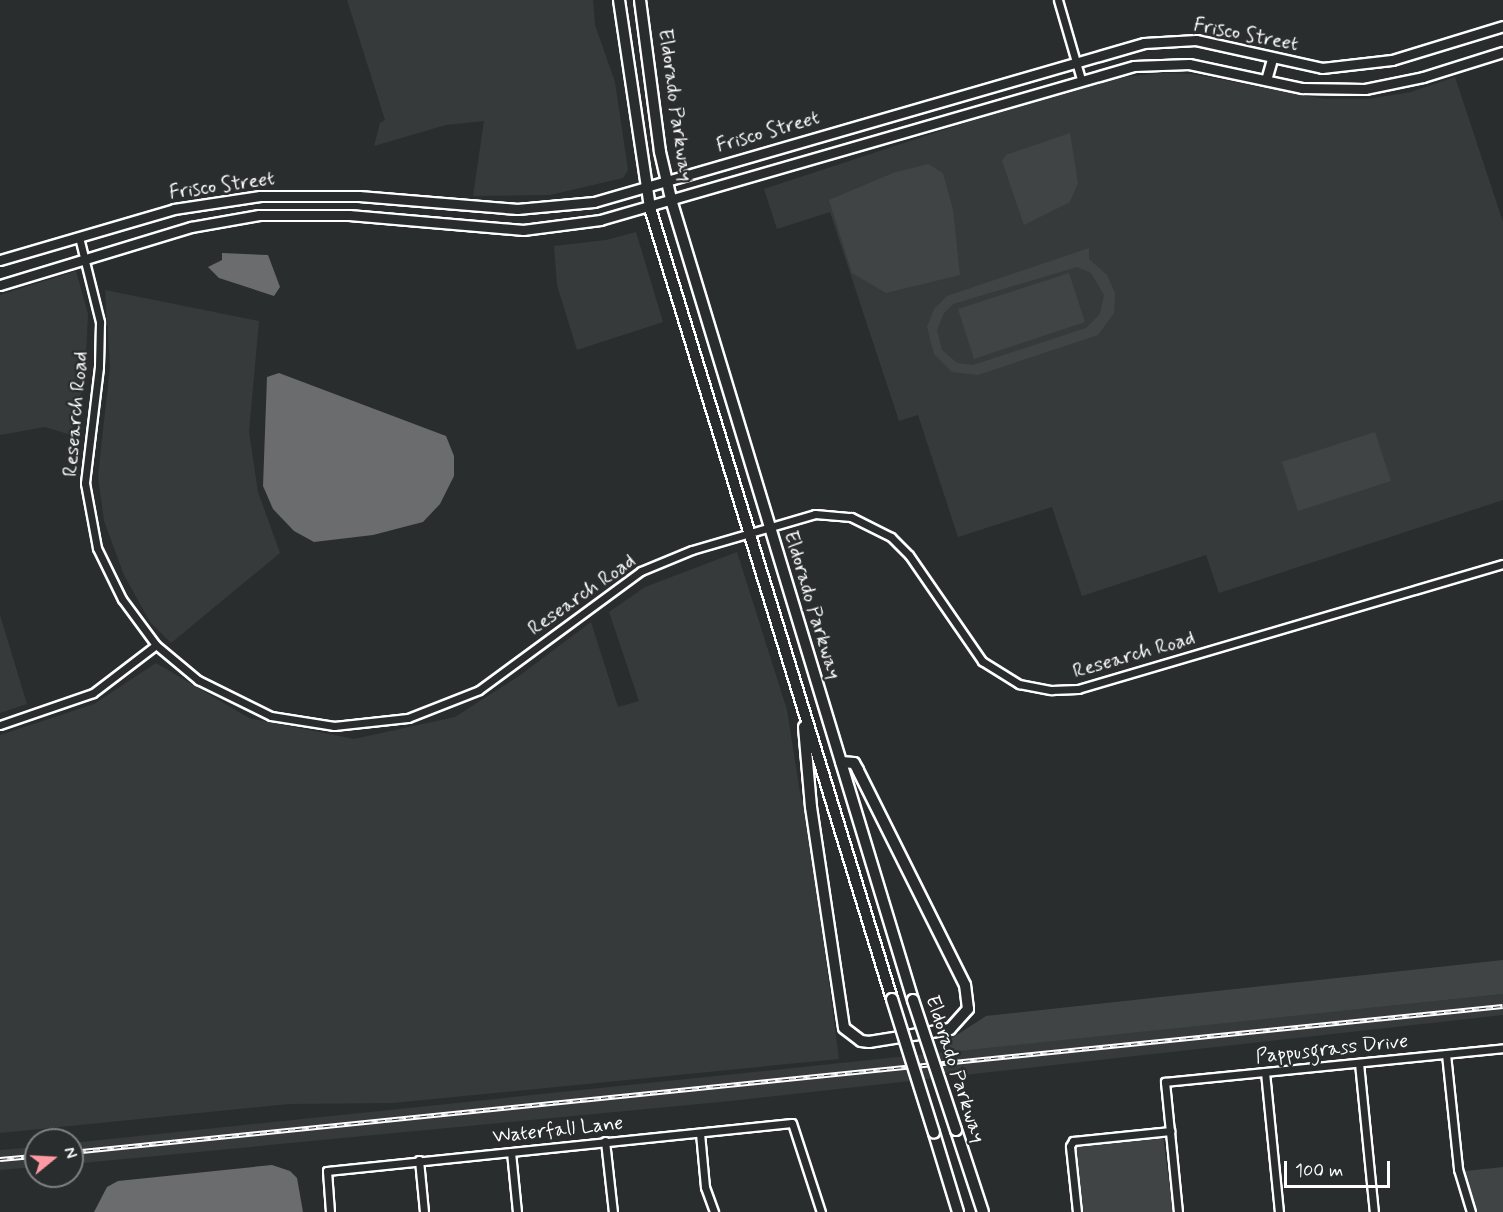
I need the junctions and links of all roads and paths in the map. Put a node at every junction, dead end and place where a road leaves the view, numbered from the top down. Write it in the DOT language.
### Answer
graph roads {
  1 [pos="619,0"];
  2 [pos="640,0"];
  3 [pos="1058,0"];
  4 [pos="1503,26"];
  5 [pos="646,29"];
  6 [pos="625,30"];
  7 [pos="1503,52"];
  8 [pos="1272,59"];
  9 [pos="1075,60"];
  10 [pos="1081,79"];
  11 [pos="1266,80"];
  12 [pos="904,110"];
  13 [pos="911,130"];
  14 [pos="666,180"];
  15 [pos="644,186"];
  16 [pos="260,196"];
  17 [pos="672,203"];
  18 [pos="650,208"];
  19 [pos="259,215"];
  20 [pos="79,237"];
  21 [pos="86,257"];
  22 [pos="0,260"];
  23 [pos="0,285"];
  24 [pos="722,368"];
  25 [pos="702,374"];
  26 [pos="769,526"];
  27 [pos="750,532"];
  28 [pos="1503,564"];
  29 [pos="156,645"];
  30 [pos="800,696"];
  31 [pos="0,724"];
  32 [pos="841,762"];
  33 [pos="1503,1048"];
  34 [pos="1446,1054"];
  35 [pos="1359,1063"];
  36 [pos="1265,1072"];
  37 [pos="1170,1131"];
  38 [pos="700,1132"];
  39 [pos="605,1141"];
  40 [pos="511,1152"];
  41 [pos="419,1160"];
  42 [pos="330,1212"];
  43 [pos="424,1212"];
  44 [pos="517,1212"];
  45 [pos="614,1212"];
  46 [pos="714,1212"];
  47 [pos="821,1212"];
  48 [pos="958,1212"];
  49 [pos="983,1212"];
  50 [pos="1077,1212"];
  51 [pos="1178,1212"];
  52 [pos="1279,1212"];
  53 [pos="1374,1212"];
  54 [pos="1471,1212"];
  1 -- 6 [label="main road, Eldorado Parkway"];
  2 -- 5 [label="main road, Eldorado Parkway"];
  3 -- 9 [label="street"];
  4 -- 8 [label="street, Frisco Street"];
  5 -- 6 [label="main road"];
  5 -- 14 [label="main road, Eldorado Parkway"];
  6 -- 15 [label="main road, Eldorado Parkway"];
  7 -- 11 [label="street, Frisco Street"];
  8 -- 9 [label="street, Frisco Street"];
  8 -- 11 [label="street"];
  9 -- 10 [label="street"];
  9 -- 12 [label="street, Frisco Street"];
  10 -- 11 [label="street, Frisco Street"];
  10 -- 13 [label="street, Frisco Street"];
  12 -- 13 [label="street"];
  12 -- 14 [label="street, Frisco Street"];
  13 -- 17 [label="street, Frisco Street"];
  14 -- 15 [label="street, Frisco Street"];
  14 -- 17 [label="main road, Eldorado Parkway"];
  15 -- 16 [label="street, Frisco Street"];
  15 -- 18 [label="main road, Eldorado Parkway"];
  16 -- 19 [label="street"];
  16 -- 20 [label="street, Frisco Street"];
  17 -- 18 [label="street, Frisco Street"];
  17 -- 24 [label="main road, Eldorado Parkway"];
  18 -- 19 [label="street, Frisco Street"];
  18 -- 25 [label="main road, Eldorado Parkway"];
  19 -- 21 [label="street, Frisco Street"];
  20 -- 21 [label="street, Research Road"];
  20 -- 22 [label="street, Frisco Street"];
  21 -- 23 [label="street, Frisco Street"];
  21 -- 29 [label="street, Research Road"];
  24 -- 25 [label="main road"];
  24 -- 26 [label="main road, Eldorado Parkway"];
  25 -- 27 [label="main road, Eldorado Parkway"];
  26 -- 27 [label="street, Research Road"];
  26 -- 28 [label="street, Research Road"];
  26 -- 32 [label="main road, Eldorado Parkway"];
  27 -- 29 [label="street, Research Road"];
  27 -- 30 [label="main road, Eldorado Parkway"];
  29 -- 31 [label="street"];
  30 -- 32 [label="main road"];
  30 -- 48 [label="main road, Eldorado Parkway, bridge"];
  32 -- 49 [label="main road, Eldorado Parkway, bridge"];
  33 -- 34 [label="street, Pappusgrass Drive"];
  34 -- 35 [label="street, Pappusgrass Drive"];
  34 -- 54 [label="street"];
  35 -- 36 [label="street, Pappusgrass Drive"];
  35 -- 53 [label="street"];
  36 -- 37 [label="street, Pappusgrass Drive"];
  36 -- 52 [label="street"];
  37 -- 50 [label="street"];
  37 -- 51 [label="street"];
  38 -- 39 [label="street, Waterfall Lane"];
  38 -- 46 [label="street"];
  38 -- 47 [label="street, Waterfall Lane"];
  39 -- 40 [label="street, Waterfall Lane"];
  39 -- 45 [label="street"];
  40 -- 41 [label="street, Waterfall Lane"];
  40 -- 44 [label="street"];
  41 -- 42 [label="street, Waterfall Lane"];
  41 -- 43 [label="street"];
}
